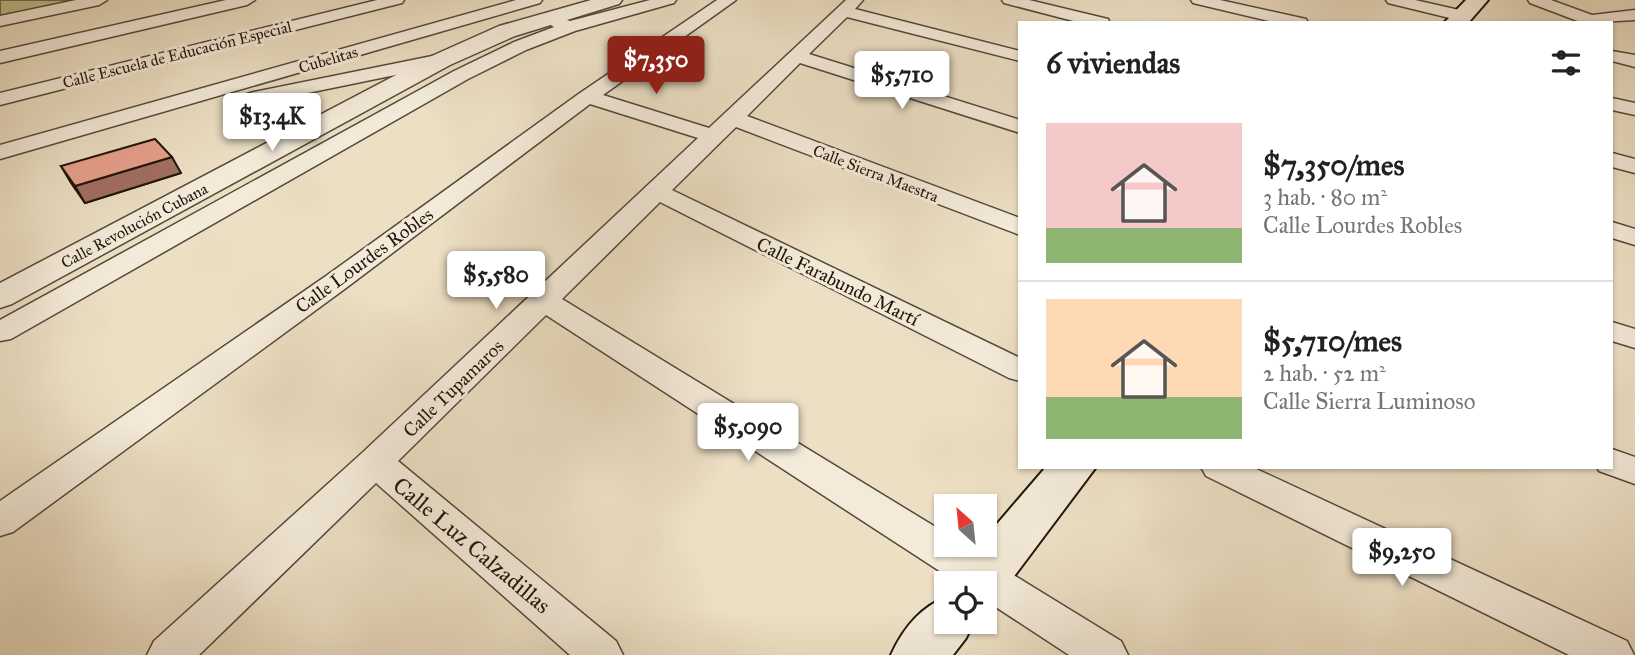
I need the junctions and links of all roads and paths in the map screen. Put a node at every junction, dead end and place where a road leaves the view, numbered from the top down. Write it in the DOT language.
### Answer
graph roads {
  1 [pos="99,0"];
  2 [pos="247,0"];
  3 [pos="396,0"];
  4 [pos="612,0"];
  5 [pos="668,0"];
  6 [pos="728,0"];
  7 [pos="1010,0"];
  8 [pos="1199,0"];
  9 [pos="1394,0"];
  10 [pos="1478,0"];
  11 [pos="1536,0"];
  12 [pos="508,3"];
  13 [pos="849,5"];
  14 [pos="549,15"];
  15 [pos="1635,15"];
  16 [pos="1459,19"];
  17 [pos="0,21"];
  18 [pos="1094,21"];
  19 [pos="1291,21"];
  20 [pos="1595,21"];
  21 [pos="1018,55"];
  22 [pos="796,56"];
  23 [pos="1613,56"];
  24 [pos="0,57"];
  25 [pos="327,59"];
  26 [pos="442,60"];
  27 [pos="1635,61"];
  28 [pos="360,76"];
  29 [pos="261,78"];
  30 [pos="286,92"];
  31 [pos="587,97"];
  32 [pos="0,99"];
  33 [pos="1613,103"];
  34 [pos="1635,109"];
  35 [pos="1018,126"];
  36 [pos="723,127"];
  37 [pos="0,152"];
  38 [pos="1613,160"];
  39 [pos="1635,166"];
  40 [pos="656,191"];
  41 [pos="1018,226"];
  42 [pos="1613,230"];
  43 [pos="1635,237"];
  44 [pos="0,297"];
  45 [pos="543,300"];
  46 [pos="1613,331"];
  47 [pos="0,332"];
  48 [pos="1635,339"];
  49 [pos="1018,370"];
  50 [pos="375,462"];
  51 [pos="1613,462"];
  52 [pos="1071,469"];
  53 [pos="1223,469"];
  54 [pos="1635,471"];
  55 [pos="0,521"];
  56 [pos="966,571"];
  57 [pos="987,571"];
  58 [pos="997,590"];
  59 [pos="936,634"];
  60 [pos="169,655"];
  61 [pos="601,655"];
  62 [pos="919,655"];
  63 [pos="1105,655"];
  64 [pos="1612,655"];
  1 -- 17 [label="street"];
  2 -- 24 [label="street"];
  3 -- 32 [label="street, Calle Escuela de Educación Especial"];
  4 -- 14 [label="street, Calle Revolución Cubana"];
  5 -- 14 [label="street"];
  6 -- 31 [label="street, Calle Lourdes Robles"];
  7 -- 18 [label="street"];
  8 -- 19 [label="street"];
  9 -- 16 [label="street"];
  10 -- 16 [label="main road"];
  11 -- 20 [label="street"];
  12 -- 14 [label="street, Cubelitas"];
  12 -- 25 [label="street, Cubelitas"];
  13 -- 21 [label="street"];
  13 -- 22 [label="street, Calle Tupamaros"];
  14 -- 26 [label="street, Calle Revolución Cubana"];
  14 -- 47 [label="street"];
  15 -- 20 [label="street"];
  22 -- 35 [label="street"];
  22 -- 36 [label="street, Calle Tupamaros"];
  23 -- 27 [label="street"];
  25 -- 28 [label="street"];
  25 -- 29 [label="street, Cubelitas"];
  26 -- 28 [label="street"];
  26 -- 44 [label="street, Calle Revolución Cubana"];
  28 -- 30 [label="street"];
  29 -- 30 [label="street"];
  29 -- 37 [label="street, Cubelitas"];
  30 -- 37 [label="street"];
  31 -- 36 [label="street, Calle Sierra Maestra"];
  31 -- 55 [label="street, Calle Lourdes Robles"];
  33 -- 34 [label="street"];
  36 -- 40 [label="street, Calle Tupamaros"];
  36 -- 41 [label="street, Calle Sierra Maestra"];
  38 -- 39 [label="street"];
  40 -- 45 [label="street, Calle Tupamaros"];
  40 -- 49 [label="street, Calle Farabundo Martí"];
  42 -- 43 [label="street"];
  45 -- 50 [label="street, Calle Tupamaros"];
  45 -- 56 [label="street"];
  46 -- 48 [label="street"];
  50 -- 60 [label="street, Calle Tupamaros"];
  50 -- 61 [label="street, Calle Luz Calzadillas"];
  51 -- 54 [label="street"];
  52 -- 57 [label="main road"];
  53 -- 64 [label="street"];
  58 -- 63 [label="street"];
  59 -- 62 [label="main road"];
}
